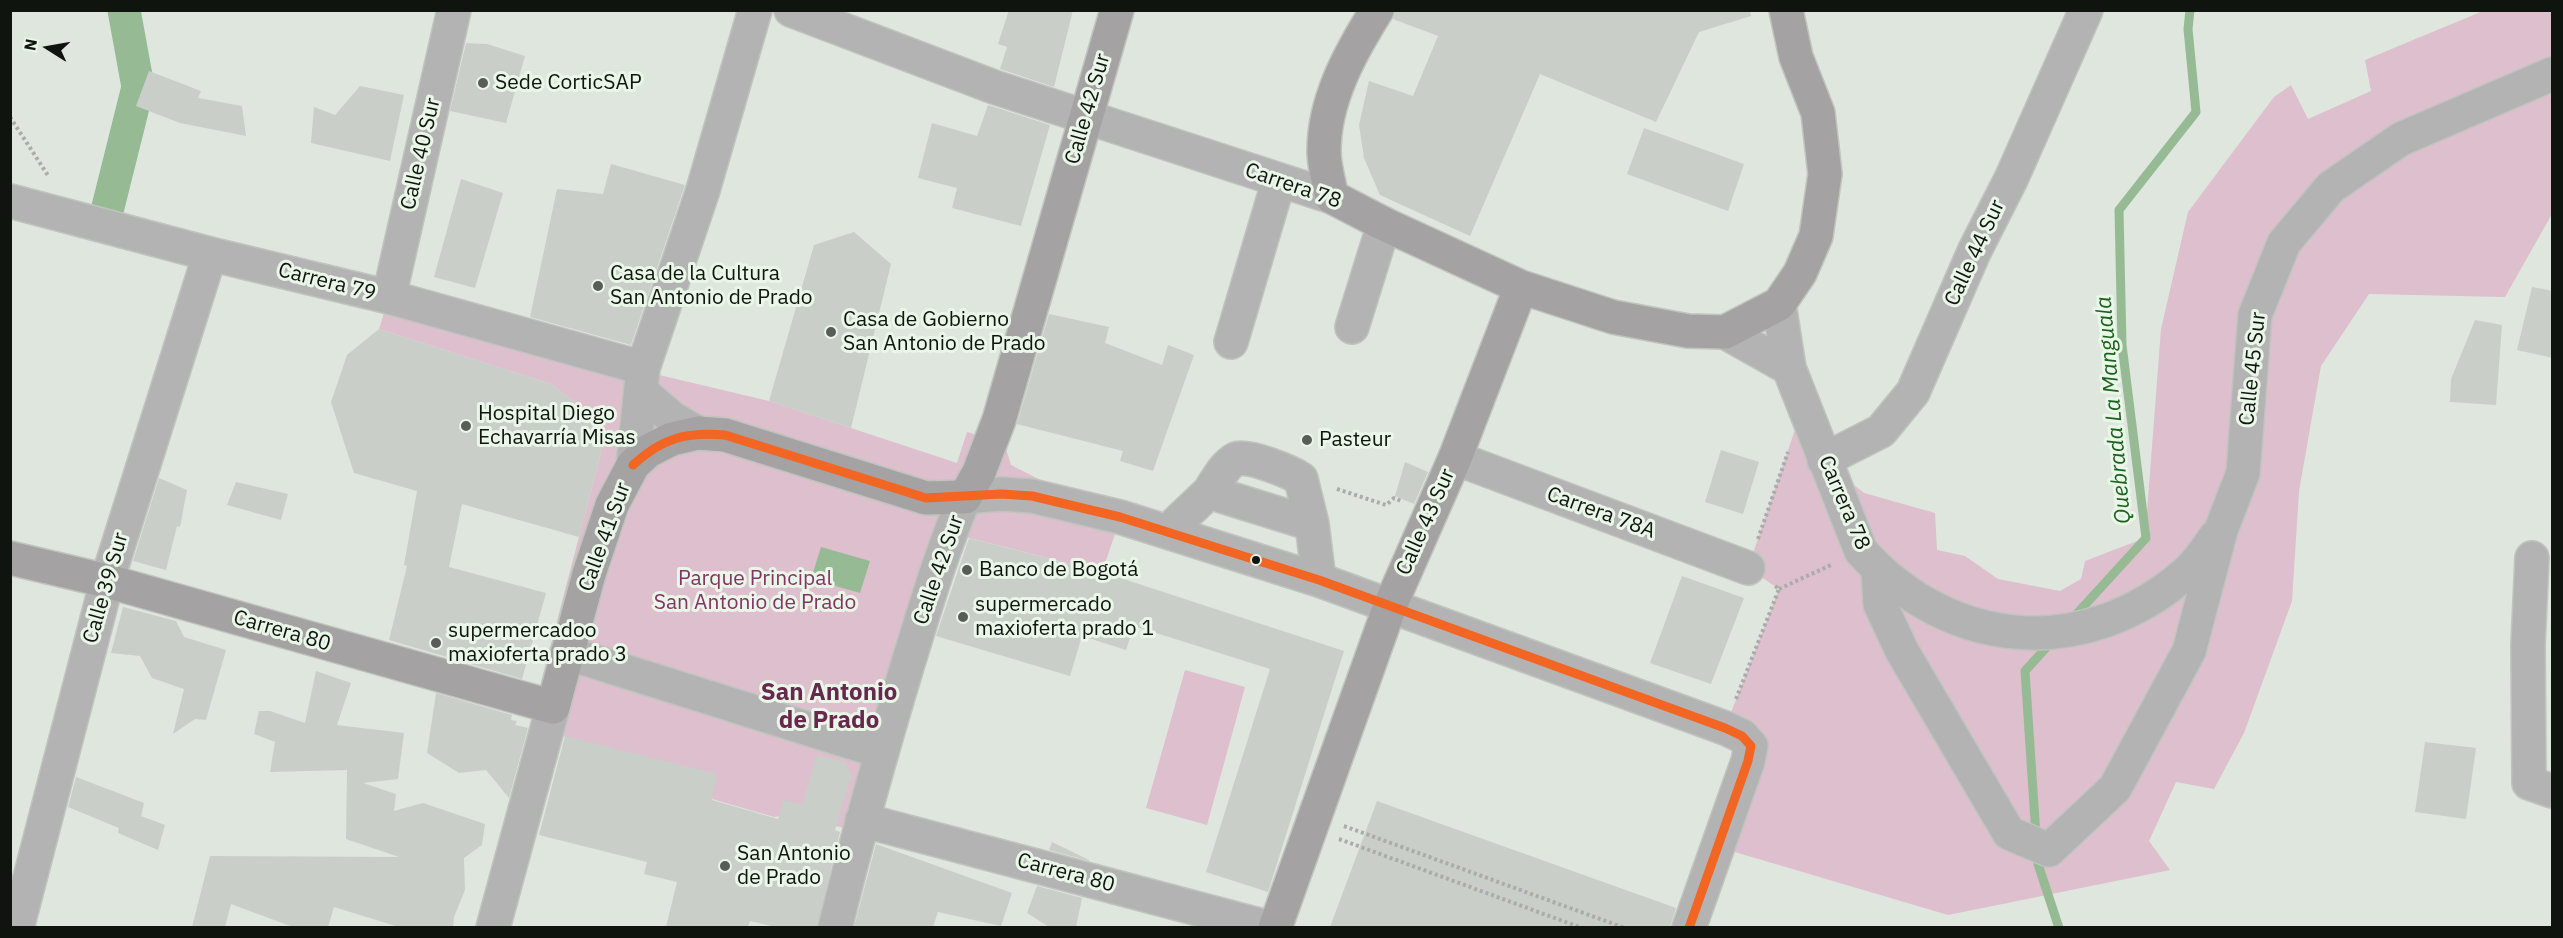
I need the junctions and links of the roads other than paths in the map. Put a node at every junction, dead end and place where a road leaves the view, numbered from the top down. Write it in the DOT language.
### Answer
graph roads {
  1 [pos="454,10"];
  2 [pos="756,10"];
  3 [pos="791,10"];
  4 [pos="1117,10"];
  5 [pos="1377,10"];
  6 [pos="1786,10"];
  7 [pos="2086,10"];
  8 [pos="2553,74"];
  9 [pos="1085,118"];
  10 [pos="1279,180"];
  11 [pos="1332,197"];
  12 [pos="10,201"];
  13 [pos="1384,224"];
  14 [pos="210,254"];
  15 [pos="1521,287"];
  16 [pos="389,297"];
  17 [pos="1779,304"];
  18 [pos="1352,327"];
  19 [pos="1725,332"];
  20 [pos="1231,342"];
  21 [pos="1789,368"];
  22 [pos="642,380"];
  23 [pos="698,433"];
  24 [pos="1455,458"];
  25 [pos="1824,460"];
  26 [pos="633,465"];
  27 [pos="1209,492"];
  28 [pos="965,497"];
  29 [pos="1311,524"];
  30 [pos="2221,530"];
  31 [pos="1168,531"];
  32 [pos="10,558"];
  33 [pos="2532,558"];
  34 [pos="1748,568"];
  35 [pos="1879,569"];
  36 [pos="1319,579"];
  37 [pos="106,581"];
  38 [pos="1390,606"];
  39 [pos="567,653"];
  40 [pos="553,707"];
  41 [pos="882,752"];
  42 [pos="2541,787"];
  43 [pos="862,820"];
  44 [pos="17,927"];
  45 [pos="494,927"];
  46 [pos="835,927"];
  47 [pos="1273,927"];
  48 [pos="1689,927"];
  1 -- 16 [label="street, Calle 40 Sur"];
  2 -- 22 [label="street, Calle 41 Sur"];
  3 -- 9 [label="street, Carrera 78"];
  4 -- 9 [label="main road, Calle 42 Sur"];
  5 -- 11 [label="main road"];
  6 -- 17 [label="main road"];
  7 -- 25 [label="street, Calle 44 Sur"];
  8 -- 30 [label="street, Calle 45 Sur"];
  9 -- 10 [label="street, Carrera 78"];
  9 -- 28 [label="main road, Calle 42 Sur"];
  10 -- 11 [label="street, Carrera 78"];
  10 -- 20 [label="street"];
  11 -- 13 [label="main road, Carrera 78"];
  12 -- 14 [label="street, Carrera 79"];
  13 -- 15 [label="main road, Carrera 78"];
  13 -- 18 [label="street"];
  14 -- 16 [label="street, Carrera 79"];
  14 -- 37 [label="street, Calle 39 Sur"];
  15 -- 19 [label="main road, Carrera 78"];
  15 -- 24 [label="main road, Calle 43 Sur"];
  16 -- 22 [label="street, Carrera 79"];
  17 -- 19 [label="main road"];
  17 -- 21 [label="street, Carrera 78"];
  19 -- 21 [label="street, Carrera 78"];
  21 -- 25 [label="street, Carrera 78"];
  22 -- 23 [label="street, Carrera 79"];
  22 -- 26 [label="street, Calle 41 Sur"];
  23 -- 26 [label="main road, Carrera 79"];
  23 -- 28 [label="main road, Carrera 79"];
  24 -- 34 [label="street, Carrera 78A"];
  24 -- 38 [label="main road, Calle 43 Sur"];
  25 -- 35 [label="street, Carrera 78"];
  26 -- 39 [label="main road, Calle 41 Sur"];
  27 -- 29 [label="street"];
  27 -- 29 [label="street"];
  27 -- 31 [label="street"];
  28 -- 31 [label="street, Carrera 79"];
  28 -- 41 [label="street, Calle 42 Sur"];
  29 -- 36 [label="street"];
  30 -- 35 [label="street"];
  30 -- 35 [label="street, Carrera 78"];
  31 -- 36 [label="street, Carrera 79"];
  32 -- 37 [label="main road, Carrera 80"];
  33 -- 42 [label="street"];
  36 -- 38 [label="street, Carrera 79"];
  37 -- 40 [label="main road, Carrera 80"];
  37 -- 44 [label="street, Calle 39 Sur"];
  38 -- 47 [label="main road, Calle 43 Sur"];
  38 -- 48 [label="street, Carrera 79"];
  39 -- 40 [label="main road, Calle 41 Sur"];
  39 -- 41 [label="street"];
  40 -- 45 [label="street, Calle 41 Sur"];
  41 -- 43 [label="street, Calle 42 Sur"];
  43 -- 46 [label="street, Calle 42 Sur"];
  43 -- 47 [label="street, Carrera 80"];
}
